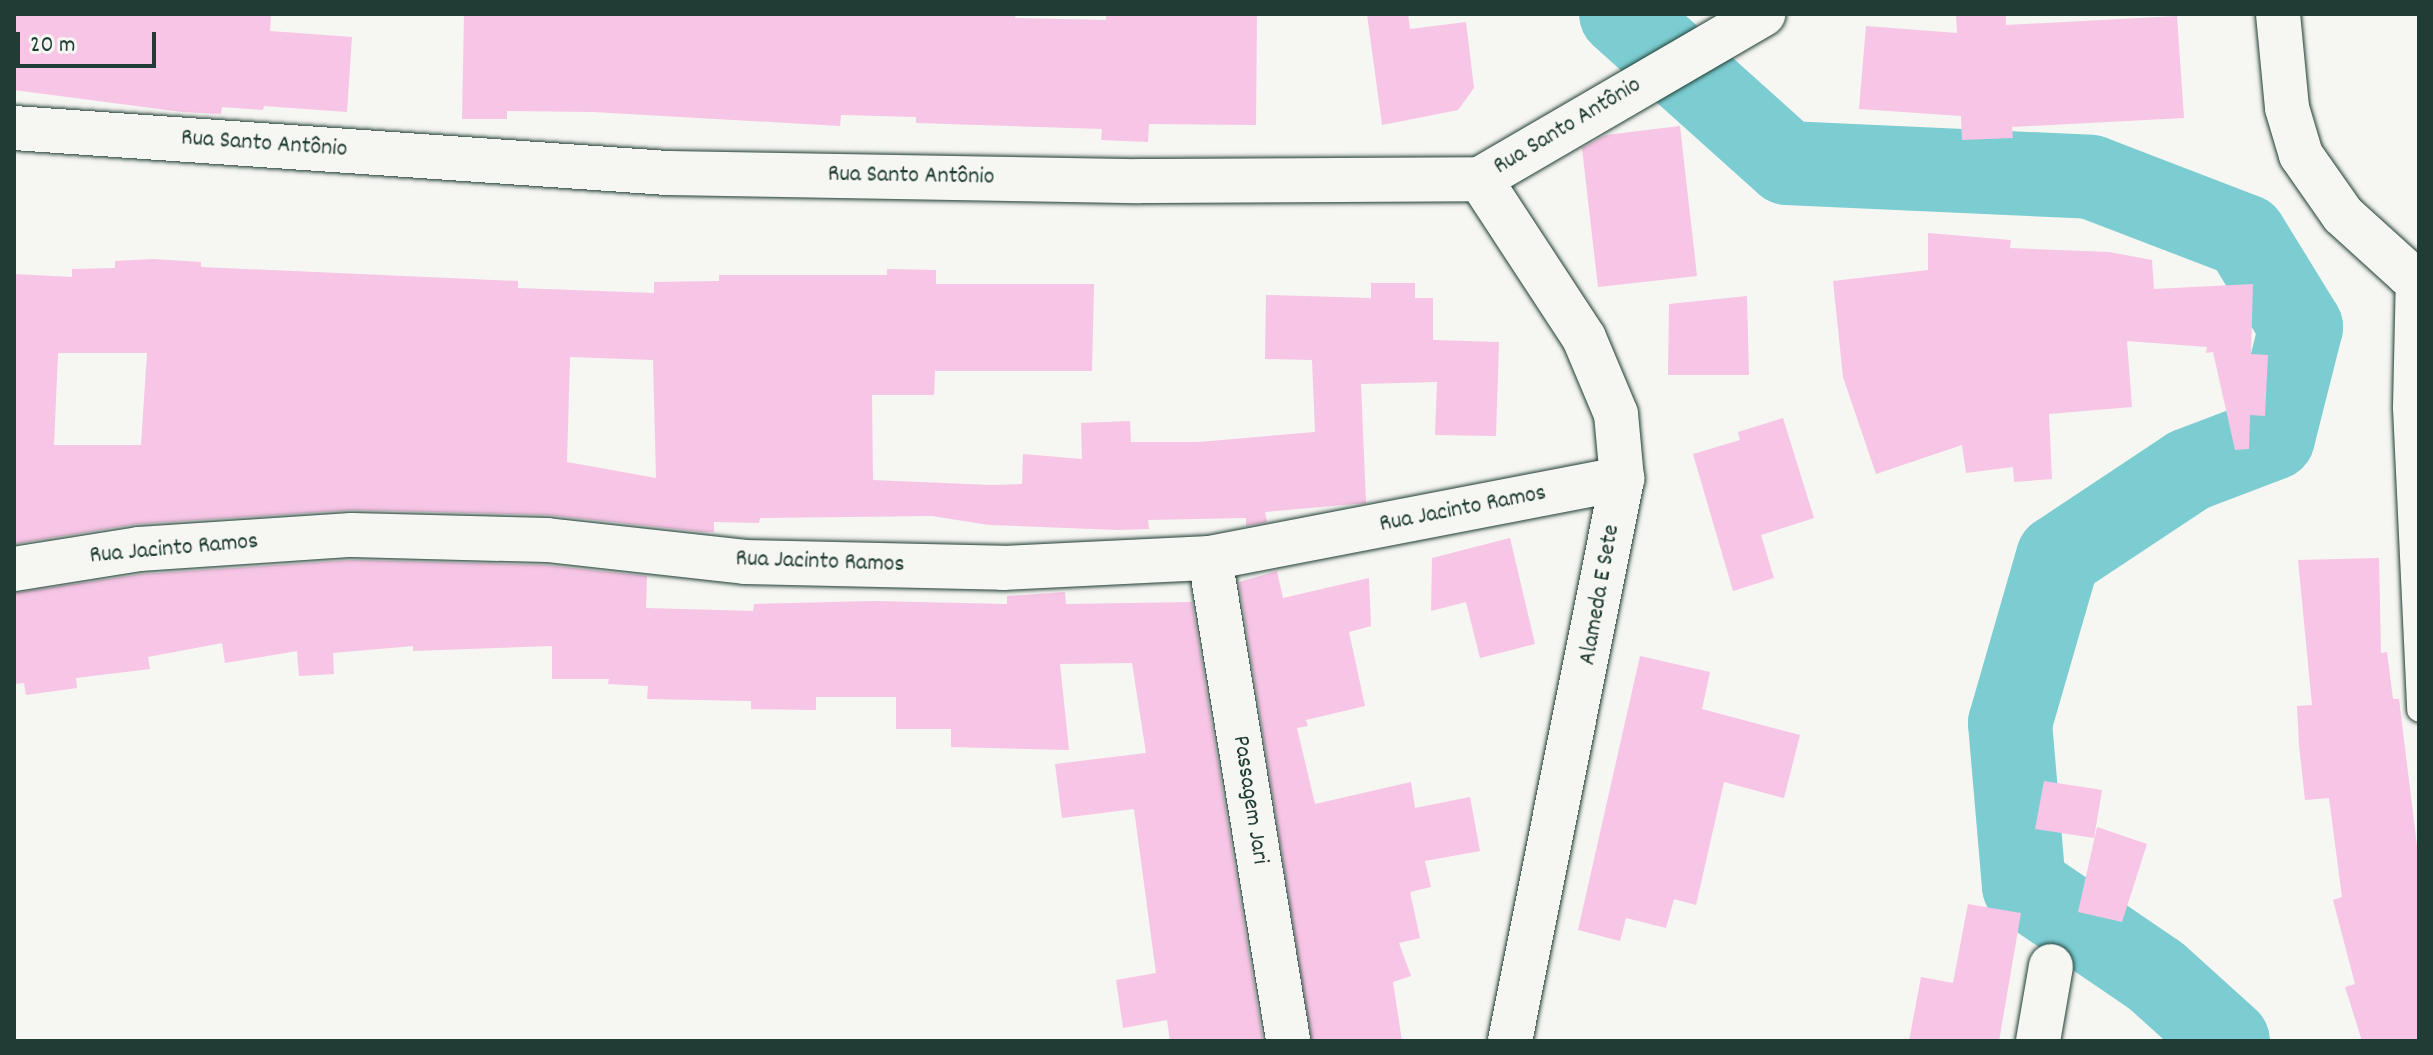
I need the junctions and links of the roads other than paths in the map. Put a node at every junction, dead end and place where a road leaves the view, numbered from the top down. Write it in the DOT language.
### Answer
graph roads {
  1 [pos="1764,14"];
  2 [pos="2278,14"];
  3 [pos="14,128"];
  4 [pos="1480,179"];
  5 [pos="2414,274"];
  6 [pos="1622,479"];
  7 [pos="1210,558"];
  8 [pos="14,569"];
  9 [pos="2419,710"];
  10 [pos="2051,966"];
  11 [pos="1288,1041"];
  12 [pos="1510,1041"];
  13 [pos="2038,1041"];
  1 -- 4 [label="street, Rua Santo Antônio"];
  2 -- 5 [label="street"];
  3 -- 4 [label="street, Rua Santo Antônio"];
  4 -- 6 [label="street, Alameda E Sete"];
  5 -- 9 [label="lane"];
  6 -- 7 [label="street, Rua Jacinto Ramos"];
  6 -- 12 [label="street, Alameda E Sete"];
  7 -- 8 [label="street, Rua Jacinto Ramos"];
  7 -- 11 [label="street, Passagem Jari"];
  10 -- 13 [label="street"];
}
